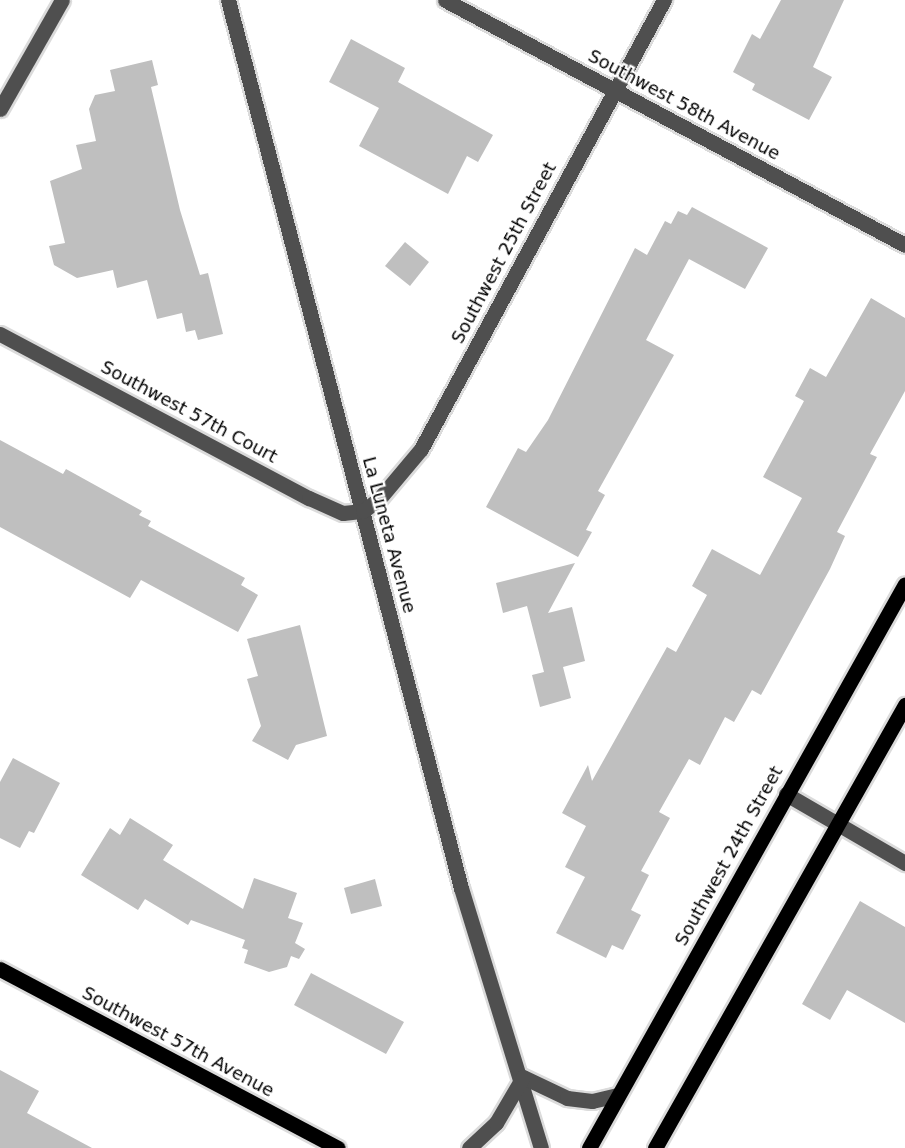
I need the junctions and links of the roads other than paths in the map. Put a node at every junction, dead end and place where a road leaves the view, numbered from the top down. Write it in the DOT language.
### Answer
graph roads {
  1 [pos="62,0"];
  2 [pos="228,0"];
  3 [pos="445,0"];
  4 [pos="664,0"];
  5 [pos="614,90"];
  6 [pos="0,109"];
  7 [pos="905,245"];
  8 [pos="0,334"];
  9 [pos="363,511"];
  10 [pos="905,584"];
  11 [pos="905,705"];
  12 [pos="786,794"];
  13 [pos="837,825"];
  14 [pos="905,863"];
  15 [pos="0,969"];
  16 [pos="523,1077"];
  17 [pos="617,1095"];
  18 [pos="338,1148"];
  19 [pos="469,1148"];
  20 [pos="541,1148"];
  21 [pos="589,1148"];
  22 [pos="655,1148"];
  1 -- 6 [label="street"];
  2 -- 9 [label="street, La Luneta Avenue"];
  3 -- 5 [label="street, Southwest 58th Avenue"];
  4 -- 5 [label="street, Southwest 25th Street"];
  5 -- 7 [label="street, Southwest 58th Avenue"];
  5 -- 9 [label="street, Southwest 25th Street"];
  8 -- 9 [label="street, Southwest 57th Court"];
  9 -- 16 [label="street, La Luneta Avenue"];
  10 -- 12 [label="main road, Southwest 24th Street"];
  11 -- 13 [label="main road"];
  12 -- 13 [label="street"];
  12 -- 17 [label="main road, Southwest 24th Street"];
  13 -- 14 [label="street"];
  13 -- 22 [label="main road"];
  15 -- 18 [label="main road, Southwest 57th Avenue"];
  16 -- 17 [label="street"];
  16 -- 19 [label="street"];
  16 -- 20 [label="street, La Luneta Avenue"];
  17 -- 21 [label="main road, Southwest 24th Street"];
}
